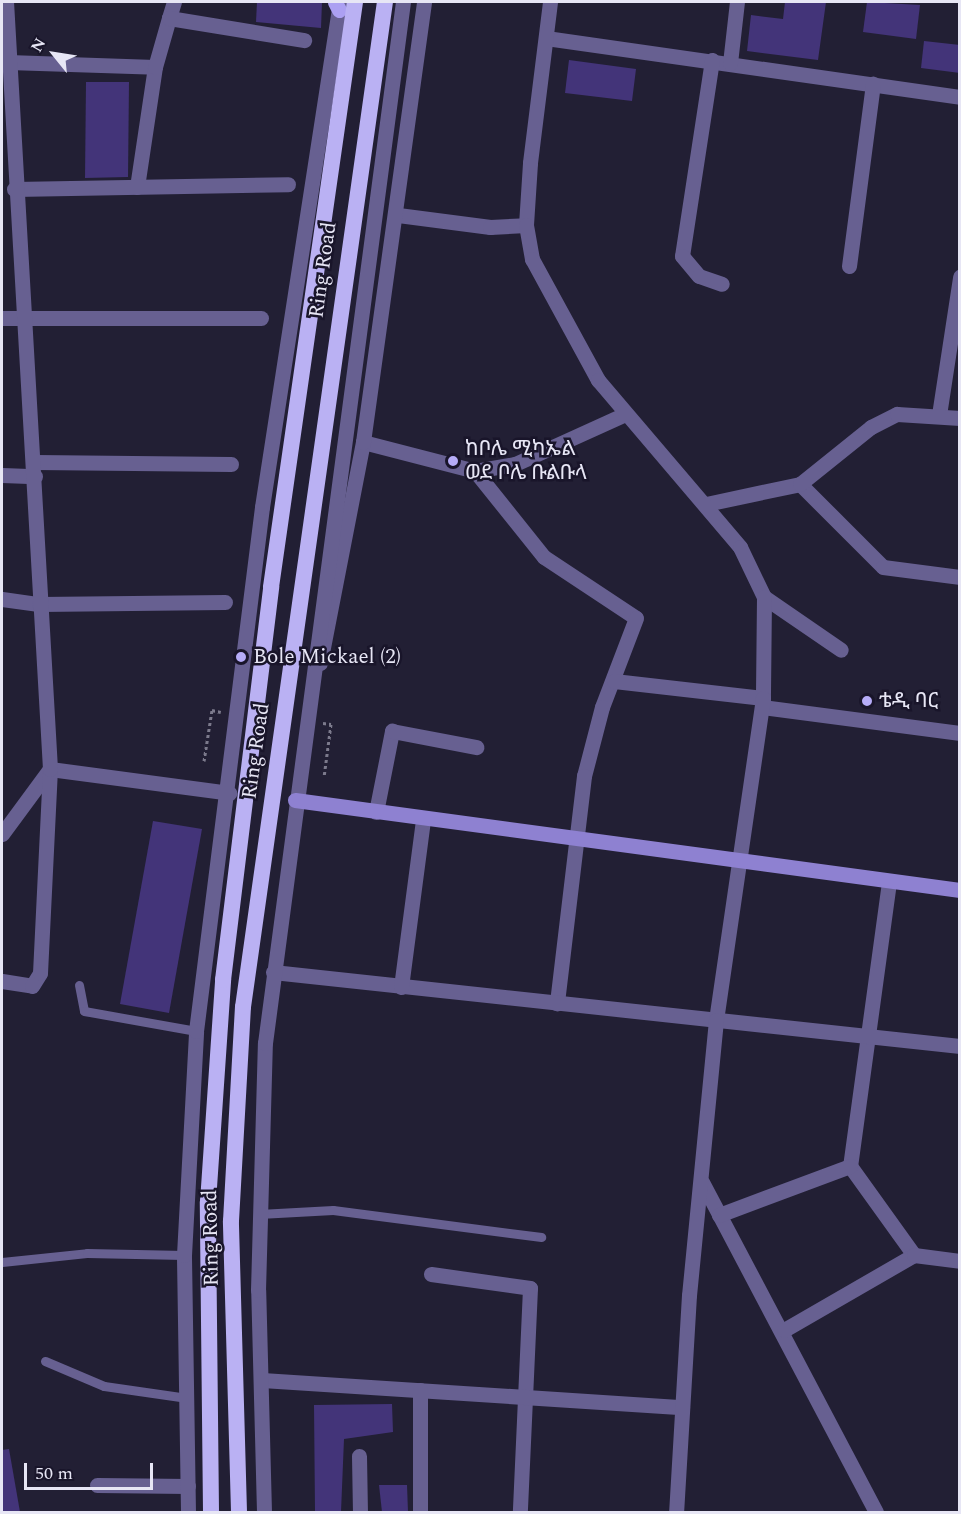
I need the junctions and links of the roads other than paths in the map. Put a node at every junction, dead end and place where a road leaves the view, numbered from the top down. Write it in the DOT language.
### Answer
graph roads {
  1 [pos="6,2"];
  2 [pos="174,2"];
  3 [pos="355,2"];
  4 [pos="385,2"];
  5 [pos="404,2"];
  6 [pos="424,2"];
  7 [pos="550,2"];
  8 [pos="737,2"];
  9 [pos="338,4"];
  10 [pos="169,18"];
  11 [pos="546,38"];
  12 [pos="304,40"];
  13 [pos="712,60"];
  14 [pos="8,62"];
  15 [pos="730,63"];
  16 [pos="155,67"];
  17 [pos="873,84"];
  18 [pos="5,85"];
  19 [pos="960,96"];
  20 [pos="2,165"];
  21 [pos="13,182"];
  22 [pos="288,184"];
  23 [pos="136,187"];
  24 [pos="398,215"];
  25 [pos="526,225"];
  26 [pos="849,266"];
  27 [pos="960,277"];
  28 [pos="722,284"];
  29 [pos="2,318"];
  30 [pos="261,318"];
  31 [pos="21,319"];
  32 [pos="623,415"];
  33 [pos="939,415"];
  34 [pos="960,418"];
  35 [pos="363,442"];
  36 [pos="231,464"];
  37 [pos="35,469"];
  38 [pos="474,471"];
  39 [pos="2,475"];
  40 [pos="800,484"];
  41 [pos="706,504"];
  42 [pos="960,577"];
  43 [pos="764,597"];
  44 [pos="2,599"];
  45 [pos="225,602"];
  46 [pos="39,604"];
  47 [pos="841,650"];
  48 [pos="614,681"];
  49 [pos="762,702"];
  50 [pos="305,718"];
  51 [pos="960,733"];
  52 [pos="476,747"];
  53 [pos="50,769"];
  54 [pos="229,793"];
  55 [pos="295,800"];
  56 [pos="376,812"];
  57 [pos="423,819"];
  58 [pos="2,834"];
  59 [pos="577,840"];
  60 [pos="736,863"];
  61 [pos="889,882"];
  62 [pos="960,890"];
  63 [pos="273,972"];
  64 [pos="2,981"];
  65 [pos="79,985"];
  66 [pos="401,987"];
  67 [pos="557,1004"];
  68 [pos="716,1020"];
  69 [pos="196,1031"];
  70 [pos="866,1036"];
  71 [pos="960,1046"];
  72 [pos="850,1166"];
  73 [pos="702,1182"];
  74 [pos="259,1214"];
  75 [pos="719,1215"];
  76 [pos="541,1237"];
  77 [pos="915,1255"];
  78 [pos="183,1256"];
  79 [pos="960,1262"];
  80 [pos="2,1263"];
  81 [pos="431,1274"];
  82 [pos="784,1330"];
  83 [pos="45,1361"];
  84 [pos="262,1380"];
  85 [pos="420,1390"];
  86 [pos="526,1397"];
  87 [pos="188,1398"];
  88 [pos="682,1407"];
  89 [pos="359,1456"];
  90 [pos="97,1485"];
  91 [pos="188,1486"];
  92 [pos="188,1512"];
  93 [pos="211,1512"];
  94 [pos="239,1512"];
  95 [pos="264,1512"];
  96 [pos="360,1512"];
  97 [pos="420,1512"];
  98 [pos="520,1512"];
  99 [pos="676,1512"];
  100 [pos="876,1512"];
  1 -- 14 [label="street"];
  2 -- 10 [label="street"];
  3 -- 93 [label="highway, Ring Road"];
  4 -- 94 [label="highway, Ring Road"];
  5 -- 50 [label="street"];
  6 -- 24 [label="street"];
  7 -- 11 [label="street"];
  8 -- 15 [label="street"];
  9 -- 54 [label="street"];
  10 -- 12 [label="street"];
  10 -- 16 [label="street"];
  11 -- 13 [label="street"];
  11 -- 25 [label="street"];
  13 -- 15 [label="street"];
  13 -- 28 [label="street"];
  14 -- 16 [label="street"];
  14 -- 18 [label="street"];
  15 -- 17 [label="street"];
  16 -- 23 [label="street"];
  17 -- 19 [label="street"];
  17 -- 26 [label="street"];
  18 -- 21 [label="street"];
  20 -- 21 [label="street"];
  21 -- 23 [label="street"];
  21 -- 31 [label="street"];
  22 -- 23 [label="street"];
  24 -- 25 [label="street"];
  24 -- 35 [label="street"];
  25 -- 32 [label="street"];
  27 -- 33 [label="street"];
  29 -- 31 [label="street"];
  30 -- 31 [label="street"];
  31 -- 37 [label="street"];
  32 -- 38 [label="street"];
  32 -- 41 [label="street"];
  33 -- 34 [label="street"];
  33 -- 40 [label="street"];
  35 -- 38 [label="street"];
  35 -- 50 [label="street"];
  36 -- 37 [label="street"];
  37 -- 39 [label="street"];
  37 -- 46 [label="street"];
  38 -- 48 [label="street"];
  40 -- 41 [label="street"];
  40 -- 42 [label="street"];
  41 -- 43 [label="street"];
  43 -- 47 [label="street"];
  43 -- 49 [label="street"];
  44 -- 46 [label="street"];
  45 -- 46 [label="street"];
  46 -- 53 [label="street"];
  48 -- 49 [label="street"];
  48 -- 59 [label="street"];
  49 -- 51 [label="street"];
  49 -- 60 [label="street"];
  50 -- 55 [label="street"];
  52 -- 56 [label="street"];
  53 -- 54 [label="street"];
  53 -- 58 [label="street"];
  53 -- 64 [label="street"];
  54 -- 69 [label="street"];
  55 -- 56 [label="main road"];
  55 -- 63 [label="street"];
  56 -- 57 [label="main road"];
  57 -- 59 [label="main road"];
  57 -- 66 [label="street"];
  59 -- 60 [label="main road"];
  59 -- 67 [label="street"];
  60 -- 61 [label="main road"];
  60 -- 68 [label="street"];
  61 -- 62 [label="main road"];
  61 -- 70 [label="street"];
  63 -- 66 [label="street"];
  63 -- 74 [label="street"];
  65 -- 69 [label="lane"];
  66 -- 67 [label="street"];
  67 -- 68 [label="street"];
  68 -- 70 [label="street"];
  68 -- 73 [label="street"];
  69 -- 78 [label="street"];
  70 -- 71 [label="street"];
  70 -- 72 [label="street"];
  72 -- 75 [label="street"];
  72 -- 77 [label="street"];
  73 -- 75 [label="street"];
  73 -- 88 [label="street"];
  74 -- 76 [label="lane"];
  74 -- 84 [label="street"];
  75 -- 82 [label="street"];
  77 -- 79 [label="street"];
  77 -- 82 [label="street"];
  78 -- 80 [label="lane"];
  78 -- 87 [label="street"];
  81 -- 86 [label="street"];
  82 -- 100 [label="street"];
  83 -- 87 [label="lane"];
  84 -- 85 [label="street"];
  84 -- 95 [label="street"];
  85 -- 86 [label="street"];
  85 -- 97 [label="street"];
  86 -- 88 [label="street"];
  86 -- 98 [label="street"];
  87 -- 91 [label="street"];
  88 -- 99 [label="street"];
  89 -- 96 [label="street"];
  90 -- 91 [label="street"];
  91 -- 92 [label="street"];
}
